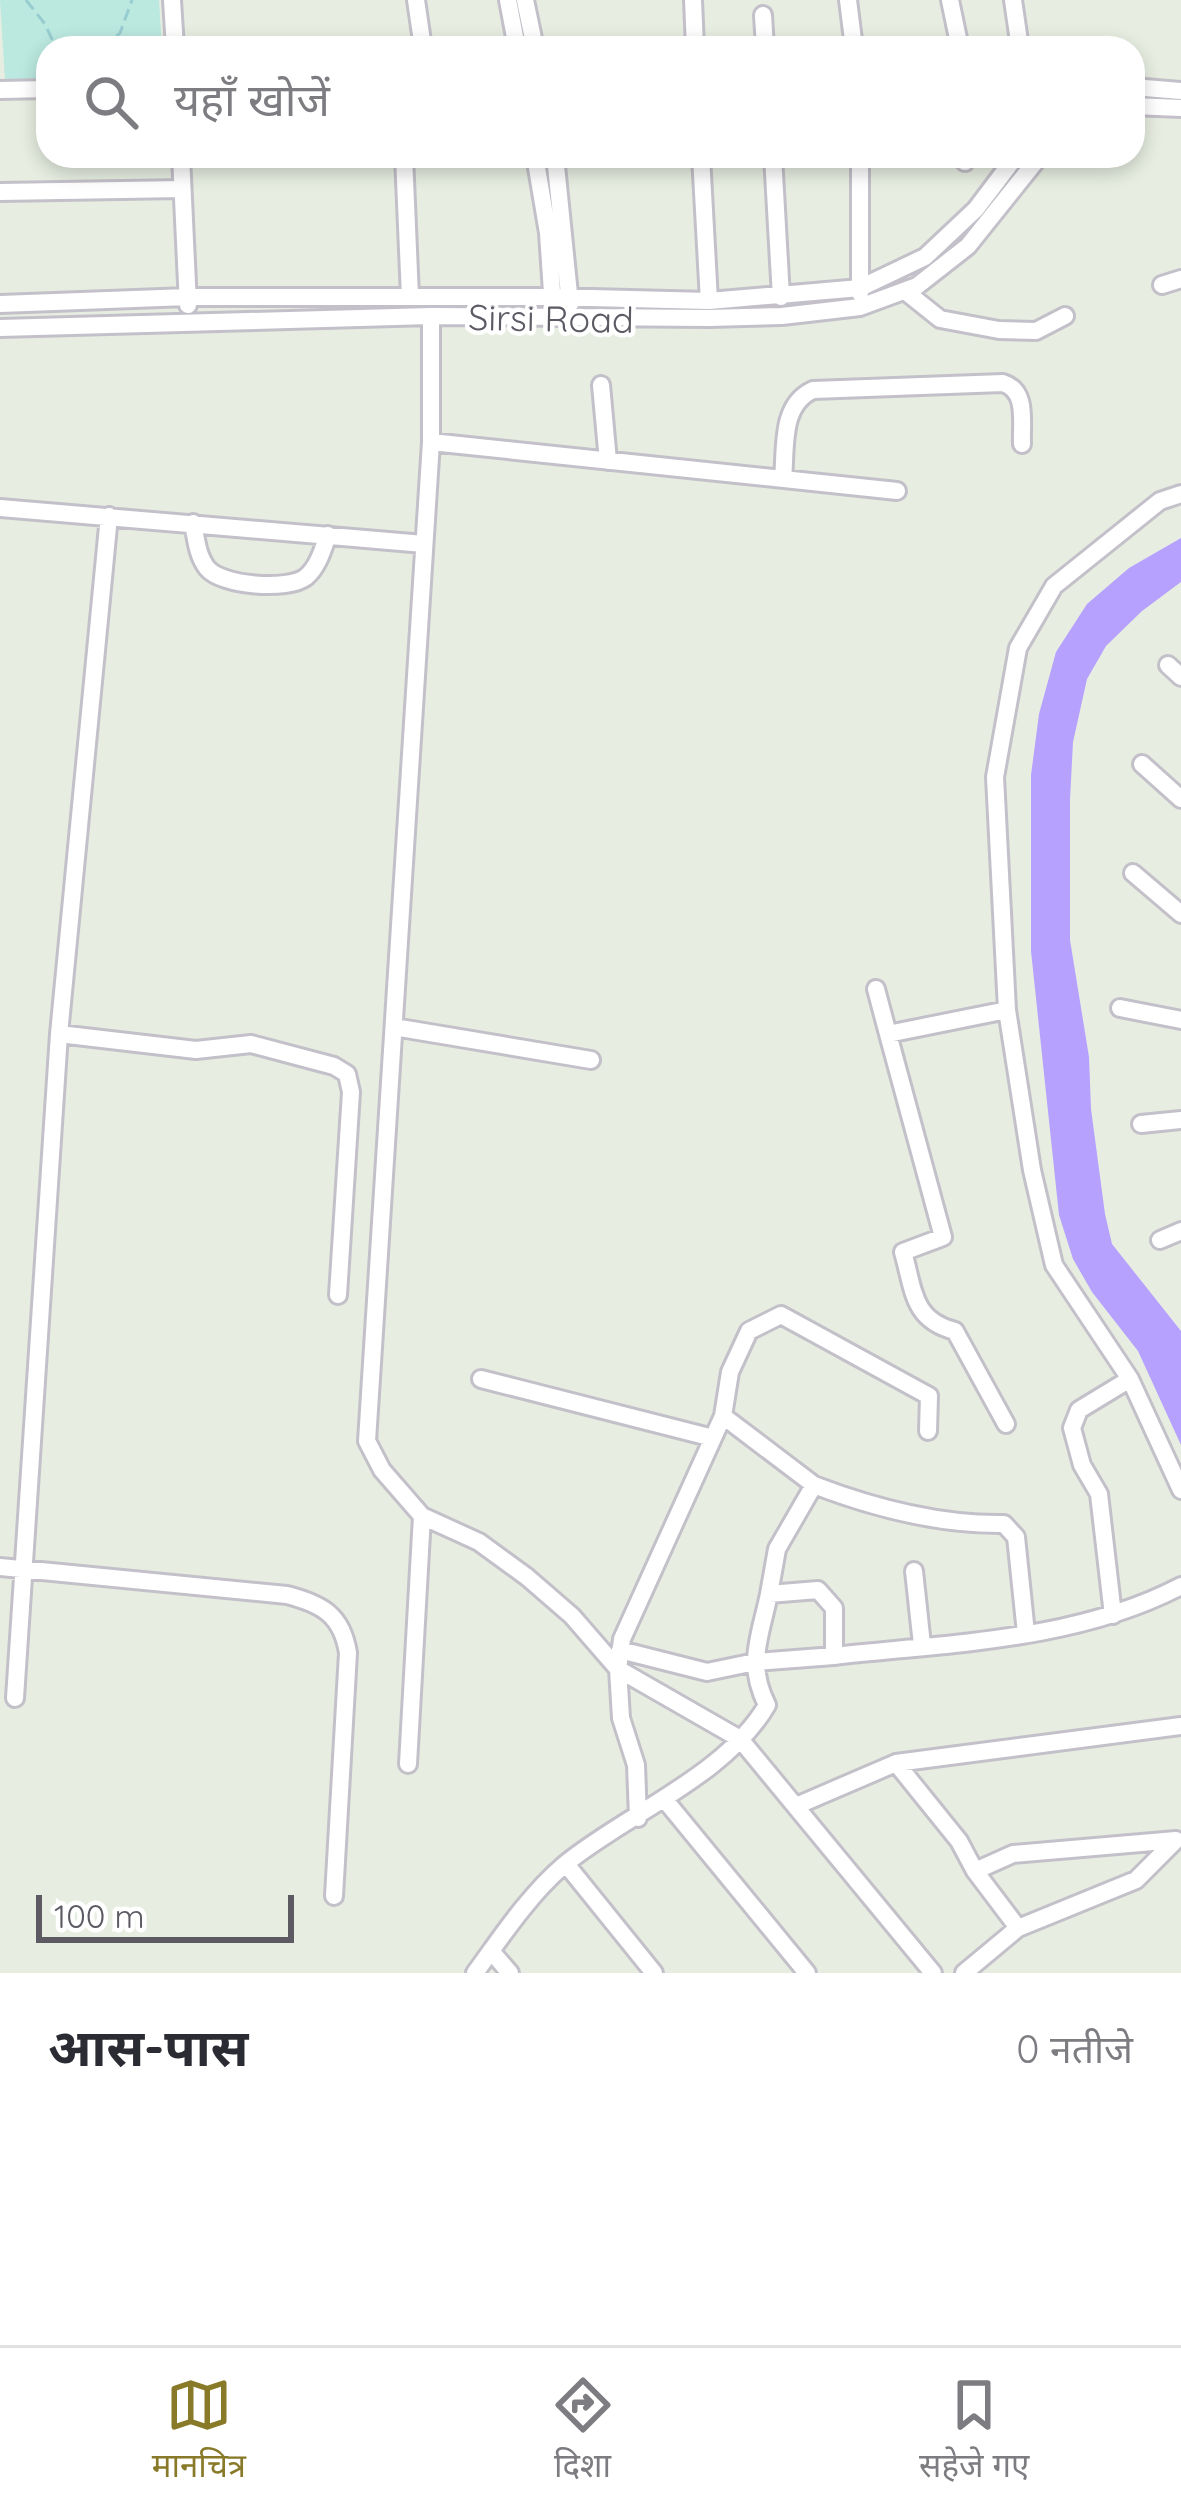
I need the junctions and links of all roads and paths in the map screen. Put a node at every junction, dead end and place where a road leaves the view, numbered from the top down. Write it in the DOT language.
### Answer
graph roads {
  1 [pos="26,0"];
  2 [pos="132,0"];
  3 [pos="172,0"];
  4 [pos="416,0"];
  5 [pos="508,0"];
  6 [pos="525,0"];
  7 [pos="693,0"];
  8 [pos="848,0"];
  9 [pos="950,0"];
  10 [pos="1013,0"];
  11 [pos="763,15"];
  12 [pos="50,36"];
  13 [pos="117,36"];
  14 [pos="174,36"];
  15 [pos="421,36"];
  16 [pos="515,36"];
  17 [pos="532,36"];
  18 [pos="694,36"];
  19 [pos="764,36"];
  20 [pos="852,36"];
  21 [pos="958,36"];
  22 [pos="1018,36"];
  23 [pos="1145,88"];
  24 [pos="36,89"];
  25 [pos="0,90"];
  26 [pos="1181,91"];
  27 [pos="1145,107"];
  28 [pos="1181,109"];
  29 [pos="181,168"];
  30 [pos="405,168"];
  31 [pos="537,168"];
  32 [pos="556,168"];
  33 [pos="702,168"];
  34 [pos="774,168"];
  35 [pos="860,168"];
  36 [pos="1007,168"];
  37 [pos="1030,168"];
  38 [pos="182,189"];
  39 [pos="0,192"];
  40 [pos="1181,279"];
  41 [pos="1162,285"];
  42 [pos="905,291"];
  43 [pos="188,297"];
  44 [pos="410,297"];
  45 [pos="561,297"];
  46 [pos="781,297"];
  47 [pos="860,298"];
  48 [pos="709,301"];
  49 [pos="0,304"];
  50 [pos="431,316"];
  51 [pos="1065,316"];
  52 [pos="563,320"];
  53 [pos="189,322"];
  54 [pos="0,328"];
  55 [pos="601,386"];
  56 [pos="431,442"];
  57 [pos="1022,444"];
  58 [pos="608,460"];
  59 [pos="783,479"];
  60 [pos="897,491"];
  61 [pos="1181,494"];
  62 [pos="0,508"];
  63 [pos="109,516"];
  64 [pos="193,523"];
  65 [pos="328,535"];
  66 [pos="424,544"];
  67 [pos="1142,764"];
  68 [pos="1181,799"];
  69 [pos="1133,873"];
  70 [pos="1181,914"];
  71 [pos="876,989"];
  72 [pos="1120,1008"];
  73 [pos="1007,1010"];
  74 [pos="1181,1020"];
  75 [pos="394,1027"];
  76 [pos="59,1034"];
  77 [pos="888,1034"];
  78 [pos="592,1060"];
  79 [pos="1181,1120"];
  80 [pos="1141,1124"];
  81 [pos="1181,1231"];
  82 [pos="1160,1240"];
  83 [pos="338,1295"];
  84 [pos="481,1379"];
  85 [pos="1130,1379"];
  86 [pos="724,1416"];
  87 [pos="1006,1424"];
  88 [pos="928,1431"];
  89 [pos="713,1438"];
  90 [pos="814,1485"];
  91 [pos="1181,1490"];
  92 [pos="422,1516"];
  93 [pos="0,1567"];
  94 [pos="23,1570"];
  95 [pos="914,1571"];
  96 [pos="1181,1586"];
  97 [pos="769,1594"];
  98 [pos="1113,1616"];
  99 [pos="1026,1633"];
  100 [pos="922,1646"];
  101 [pos="834,1656"];
  102 [pos="619,1660"];
  103 [pos="754,1662"];
  104 [pos="15,1698"];
  105 [pos="1181,1726"];
  106 [pos="740,1739"];
  107 [pos="896,1763"];
  108 [pos="407,1764"];
  109 [pos="665,1800"];
  110 [pos="796,1806"];
  111 [pos="638,1818"];
  112 [pos="1179,1838"];
  113 [pos="566,1864"];
  114 [pos="975,1871"];
  115 [pos="334,1896"];
  116 [pos="1018,1928"];
  117 [pos="491,1951"];
  118 [pos="475,1973"];
  119 [pos="510,1973"];
  120 [pos="655,1973"];
  121 [pos="807,1973"];
  122 [pos="933,1973"];
  123 [pos="964,1973"];
  1 -- 12 [label="path"];
  2 -- 13 [label="path"];
  3 -- 14 [label="street"];
  4 -- 15 [label="street"];
  5 -- 16 [label="street"];
  6 -- 17 [label="street"];
  7 -- 18 [label="street"];
  8 -- 20 [label="street"];
  9 -- 21 [label="street"];
  10 -- 22 [label="street"];
  11 -- 19 [label="street"];
  23 -- 26 [label="street"];
  24 -- 25 [label="street"];
  27 -- 28 [label="street"];
  29 -- 38 [label="street"];
  30 -- 44 [label="street"];
  31 -- 45 [label="street"];
  32 -- 45 [label="street"];
  33 -- 48 [label="street"];
  34 -- 46 [label="street"];
  35 -- 47 [label="street"];
  36 -- 47 [label="street, Sirsi Road"];
  37 -- 42 [label="street, Sirsi Road"];
  38 -- 39 [label="street"];
  38 -- 43 [label="street"];
  40 -- 41 [label="street"];
  42 -- 47 [label="street, Sirsi Road"];
  42 -- 51 [label="street"];
  43 -- 44 [label="street, Sirsi Road"];
  43 -- 49 [label="street, Sirsi Road"];
  43 -- 53 [label="street"];
  44 -- 45 [label="street, Sirsi Road"];
  45 -- 48 [label="street, Sirsi Road"];
  45 -- 52 [label="street"];
  46 -- 47 [label="street, Sirsi Road"];
  46 -- 48 [label="street, Sirsi Road"];
  47 -- 52 [label="street, Sirsi Road"];
  50 -- 52 [label="street, Sirsi Road"];
  50 -- 53 [label="street, Sirsi Road"];
  50 -- 56 [label="street"];
  53 -- 54 [label="street, Sirsi Road"];
  55 -- 58 [label="street"];
  56 -- 58 [label="street"];
  56 -- 66 [label="street"];
  57 -- 59 [label="street"];
  58 -- 59 [label="street"];
  59 -- 60 [label="street"];
  61 -- 73 [label="street"];
  62 -- 63 [label="street"];
  63 -- 64 [label="street"];
  63 -- 76 [label="street"];
  64 -- 65 [label="street"];
  64 -- 65 [label="street"];
  65 -- 66 [label="street"];
  66 -- 75 [label="street"];
  67 -- 68 [label="street"];
  69 -- 70 [label="street"];
  71 -- 77 [label="street"];
  72 -- 74 [label="street"];
  73 -- 77 [label="street"];
  73 -- 85 [label="street"];
  75 -- 78 [label="street"];
  75 -- 92 [label="street"];
  76 -- 83 [label="street"];
  76 -- 94 [label="street"];
  77 -- 87 [label="street"];
  79 -- 80 [label="street"];
  81 -- 82 [label="street"];
  84 -- 89 [label="street"];
  85 -- 91 [label="street"];
  85 -- 98 [label="street"];
  86 -- 88 [label="street"];
  86 -- 89 [label="street"];
  86 -- 90 [label="street"];
  89 -- 102 [label="street"];
  90 -- 97 [label="street"];
  90 -- 99 [label="street"];
  92 -- 102 [label="street"];
  92 -- 108 [label="street"];
  93 -- 94 [label="street"];
  94 -- 104 [label="street"];
  94 -- 115 [label="street"];
  95 -- 100 [label="street"];
  96 -- 98 [label="street"];
  97 -- 101 [label="street"];
  97 -- 103 [label="street"];
  98 -- 99 [label="street"];
  99 -- 100 [label="street"];
  100 -- 101 [label="street"];
  101 -- 103 [label="street"];
  102 -- 103 [label="street"];
  102 -- 106 [label="street"];
  102 -- 111 [label="street"];
  103 -- 106 [label="street"];
  105 -- 107 [label="street"];
  106 -- 109 [label="street"];
  106 -- 110 [label="street"];
  107 -- 110 [label="street"];
  107 -- 114 [label="street"];
  109 -- 111 [label="street"];
  109 -- 121 [label="street"];
  110 -- 122 [label="street"];
  111 -- 113 [label="street"];
  112 -- 114 [label="street"];
  112 -- 116 [label="street"];
  113 -- 117 [label="street"];
  113 -- 120 [label="street"];
  114 -- 116 [label="street"];
  116 -- 123 [label="street"];
  117 -- 118 [label="street"];
  117 -- 119 [label="street"];
}
